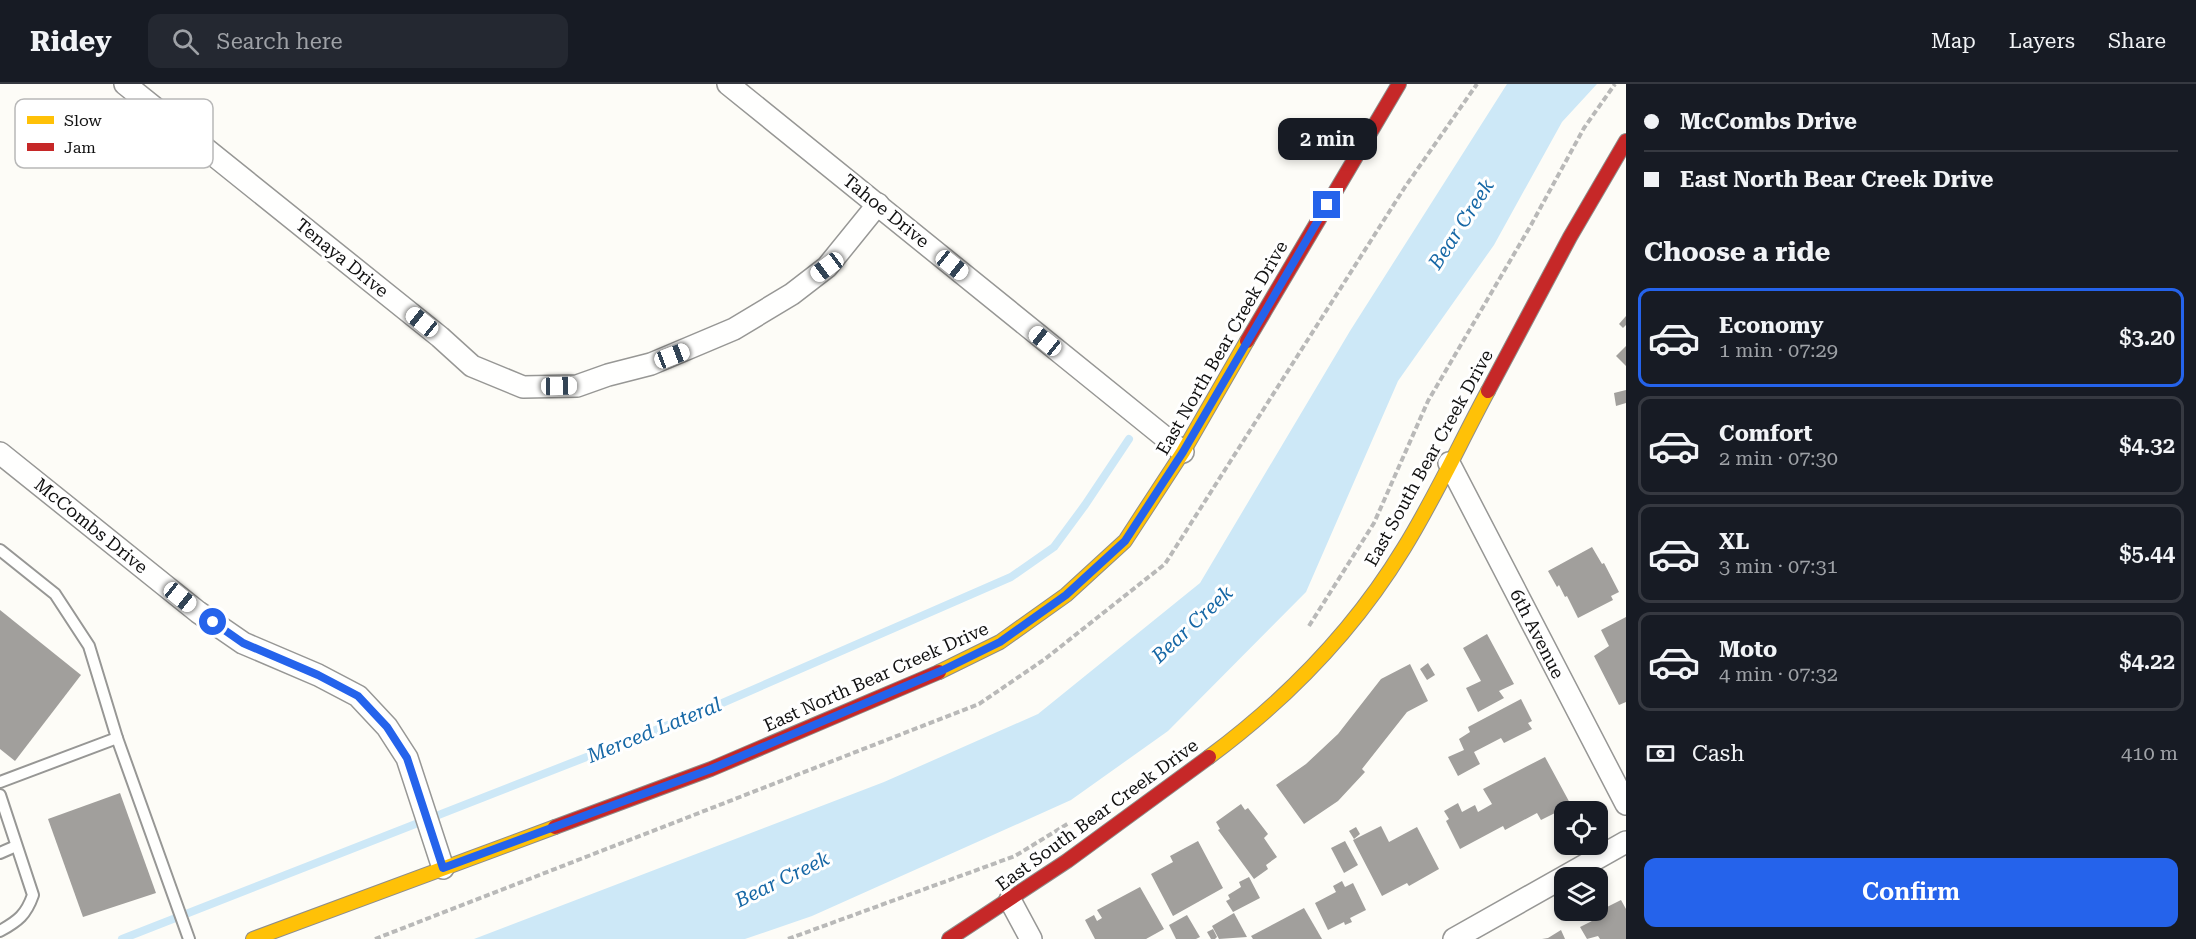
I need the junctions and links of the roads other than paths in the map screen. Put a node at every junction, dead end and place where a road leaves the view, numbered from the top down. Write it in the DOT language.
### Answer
graph roads {
  1 [pos="125,84"];
  2 [pos="728,84"];
  3 [pos="1399,84"];
  4 [pos="144,99"];
  5 [pos="1626,141"];
  6 [pos="213,155"];
  7 [pos="878,204"];
  8 [pos="1183,452"];
  9 [pos="0,453"];
  10 [pos="1449,463"];
  11 [pos="0,550"];
  12 [pos="117,738"];
  13 [pos="0,782"];
  14 [pos="0,795"];
  15 [pos="1626,804"];
  16 [pos="1626,842"];
  17 [pos="16,846"];
  18 [pos="0,853"];
  19 [pos="443,868"];
  20 [pos="1010,900"];
  21 [pos="0,932"];
  22 [pos="188,935"];
  23 [pos="253,939"];
  24 [pos="949,939"];
  25 [pos="1030,939"];
  26 [pos="1454,939"];
  1 -- 4 [label="street, Tenaya Drive"];
  2 -- 7 [label="street, Tahoe Drive"];
  3 -- 8 [label="street, East North Bear Creek Drive"];
  5 -- 10 [label="street, East South Bear Creek Drive"];
  6 -- 7 [label="street, Tenaya Drive"];
  7 -- 8 [label="street, Tahoe Drive"];
  8 -- 19 [label="street, East North Bear Creek Drive"];
  9 -- 19 [label="street, McCombs Drive"];
  10 -- 15 [label="street, 6th Avenue"];
  10 -- 20 [label="street, East South Bear Creek Drive"];
  11 -- 12 [label="lane"];
  12 -- 13 [label="lane"];
  12 -- 22 [label="lane"];
  14 -- 17 [label="lane"];
  16 -- 26 [label="street"];
  17 -- 18 [label="lane"];
  17 -- 21 [label="lane"];
  19 -- 23 [label="street, East North Bear Creek Drive"];
  20 -- 24 [label="street, East South Bear Creek Drive"];
  20 -- 25 [label="street"];
}
